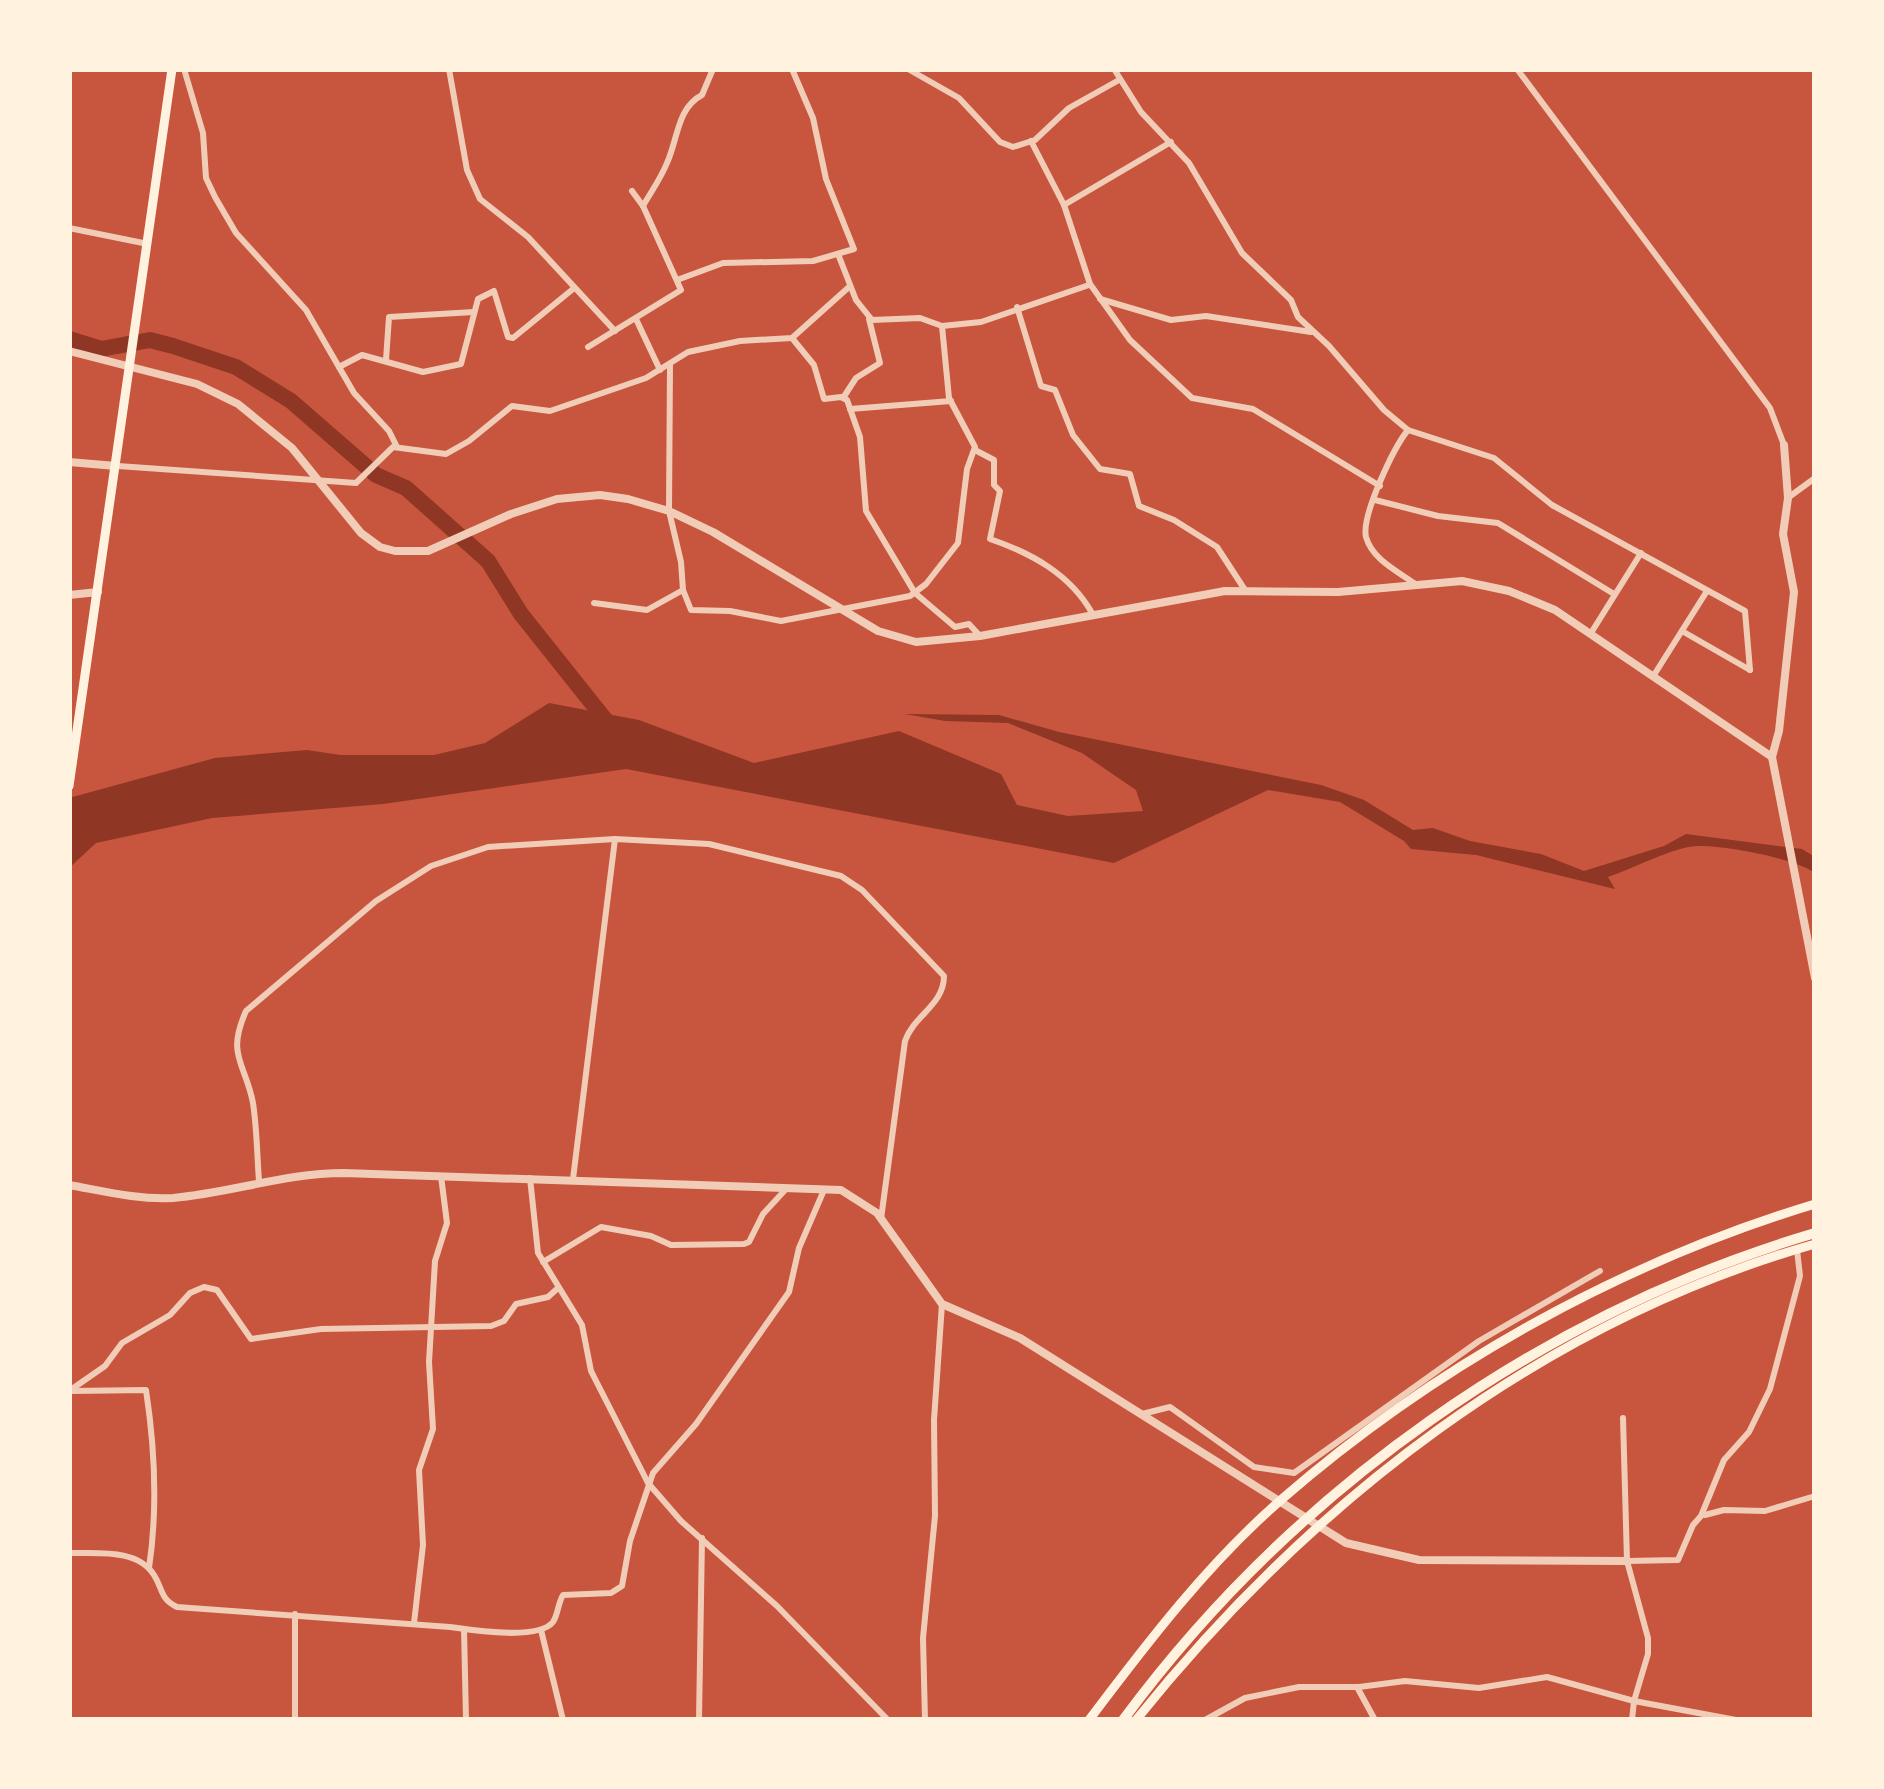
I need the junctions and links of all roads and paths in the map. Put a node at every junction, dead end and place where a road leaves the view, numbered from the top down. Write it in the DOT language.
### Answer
graph roads {
  1 [pos="172,69"];
  2 [pos="184,69"];
  3 [pos="449,69"];
  4 [pos="713,69"];
  5 [pos="792,69"];
  6 [pos="908,69"];
  7 [pos="1114,69"];
  8 [pos="1517,69"];
  9 [pos="1120,80"];
  10 [pos="1031,141"];
  11 [pos="1171,142"];
  12 [pos="632,191"];
  13 [pos="1064,205"];
  14 [pos="643,206"];
  15 [pos="69,228"];
  16 [pos="148,244"];
  17 [pos="838,254"];
  18 [pos="677,280"];
  19 [pos="1090,284"];
  20 [pos="849,286"];
  21 [pos="573,289"];
  22 [pos="1100,299"];
  23 [pos="1017,308"];
  24 [pos="475,312"];
  25 [pos="636,319"];
  26 [pos="869,319"];
  27 [pos="942,326"];
  28 [pos="615,331"];
  29 [pos="1311,332"];
  30 [pos="792,338"];
  31 [pos="588,347"];
  32 [pos="69,351"];
  33 [pos="386,360"];
  34 [pos="670,364"];
  35 [pos="339,367"];
  36 [pos="131,370"];
  37 [pos="660,371"];
  38 [pos="843,398"];
  39 [pos="951,401"];
  40 [pos="850,409"];
  41 [pos="1408,430"];
  42 [pos="1784,445"];
  43 [pos="397,447"];
  44 [pos="975,450"];
  45 [pos="69,462"];
  46 [pos="118,466"];
  47 [pos="1815,478"];
  48 [pos="322,482"];
  49 [pos="1380,486"];
  50 [pos="1788,498"];
  51 [pos="1375,500"];
  52 [pos="669,511"];
  53 [pos="1641,553"];
  54 [pos="1414,584"];
  55 [pos="683,590"];
  56 [pos="1245,590"];
  57 [pos="1707,591"];
  58 [pos="99,592"];
  59 [pos="915,593"];
  60 [pos="1614,594"];
  61 [pos="69,595"];
  62 [pos="593,603"];
  63 [pos="845,612"];
  64 [pos="1092,613"];
  65 [pos="1682,631"];
  66 [pos="1591,633"];
  67 [pos="980,636"];
  68 [pos="1654,675"];
  69 [pos="1772,757"];
  70 [pos="69,786"];
  71 [pos="615,838"];
  72 [pos="1809,939"];
  73 [pos="1815,978"];
  74 [pos="441,1176"];
  75 [pos="530,1178"];
  76 [pos="573,1179"];
  77 [pos="259,1181"];
  78 [pos="69,1186"];
  79 [pos="789,1186"];
  80 [pos="825,1188"];
  81 [pos="1815,1204"];
  82 [pos="881,1220"];
  83 [pos="1815,1233"];
  84 [pos="1815,1244"];
  85 [pos="1796,1249"];
  86 [pos="543,1262"];
  87 [pos="1600,1271"];
  88 [pos="558,1288"];
  89 [pos="942,1304"];
  90 [pos="431,1329"];
  91 [pos="69,1391"];
  92 [pos="1138,1414"];
  93 [pos="1623,1418"];
  94 [pos="648,1484"];
  95 [pos="1815,1496"];
  96 [pos="1280,1500"];
  97 [pos="1702,1516"];
  98 [pos="1318,1524"];
  99 [pos="702,1537"];
  100 [pos="69,1553"];
  101 [pos="1627,1561"];
  102 [pos="149,1568"];
  103 [pos="295,1614"];
  104 [pos="414,1624"];
  105 [pos="464,1629"];
  106 [pos="541,1630"];
  107 [pos="1357,1688"];
  108 [pos="1634,1701"];
  109 [pos="295,1720"];
  110 [pos="466,1720"];
  111 [pos="563,1720"];
  112 [pos="699,1720"];
  113 [pos="887,1720"];
  114 [pos="925,1720"];
  115 [pos="1089,1720"];
  116 [pos="1123,1720"];
  117 [pos="1136,1720"];
  118 [pos="1205,1720"];
  119 [pos="1375,1720"];
  120 [pos="1632,1720"];
  121 [pos="1736,1720"];
  1 -- 16 [label="main road"];
  2 -- 35 [label="street"];
  3 -- 21 [label="street"];
  4 -- 14 [label="street"];
  5 -- 17 [label="street"];
  6 -- 10 [label="street"];
  7 -- 9 [label="street"];
  8 -- 42 [label="street"];
  9 -- 10 [label="street"];
  9 -- 11 [label="street"];
  10 -- 13 [label="street"];
  11 -- 13 [label="street"];
  11 -- 29 [label="street"];
  12 -- 14 [label="street"];
  13 -- 19 [label="street"];
  14 -- 18 [label="street"];
  15 -- 16 [label="street"];
  16 -- 36 [label="main road"];
  17 -- 18 [label="street"];
  17 -- 20 [label="street"];
  18 -- 25 [label="street"];
  19 -- 22 [label="street"];
  19 -- 23 [label="street"];
  20 -- 26 [label="street"];
  20 -- 30 [label="street"];
  21 -- 24 [label="street"];
  21 -- 28 [label="street"];
  22 -- 29 [label="street"];
  22 -- 49 [label="street"];
  23 -- 27 [label="street"];
  23 -- 56 [label="street"];
  24 -- 33 [label="street"];
  24 -- 33 [label="street"];
  25 -- 28 [label="street"];
  25 -- 37 [label="street"];
  26 -- 27 [label="street"];
  26 -- 38 [label="street"];
  27 -- 39 [label="street"];
  28 -- 31 [label="street"];
  29 -- 41 [label="street"];
  30 -- 34 [label="street"];
  30 -- 38 [label="street"];
  32 -- 36 [label="street"];
  33 -- 35 [label="street"];
  34 -- 37 [label="street"];
  34 -- 52 [label="street"];
  35 -- 43 [label="street"];
  36 -- 46 [label="main road"];
  36 -- 48 [label="street"];
  37 -- 43 [label="street"];
  38 -- 40 [label="street"];
  39 -- 40 [label="street"];
  39 -- 44 [label="street"];
  40 -- 59 [label="street"];
  41 -- 49 [label="street"];
  41 -- 53 [label="street"];
  42 -- 50 [label="street"];
  43 -- 48 [label="street"];
  44 -- 59 [label="street"];
  44 -- 64 [label="street"];
  45 -- 46 [label="street"];
  46 -- 48 [label="street"];
  46 -- 58 [label="main road"];
  47 -- 50 [label="street"];
  48 -- 52 [label="street"];
  49 -- 51 [label="street"];
  50 -- 69 [label="street"];
  51 -- 54 [label="street"];
  51 -- 60 [label="street"];
  52 -- 55 [label="street"];
  52 -- 63 [label="street"];
  53 -- 57 [label="street"];
  53 -- 60 [label="street"];
  54 -- 56 [label="street"];
  54 -- 66 [label="street"];
  55 -- 62 [label="street"];
  55 -- 63 [label="street"];
  56 -- 64 [label="street"];
  57 -- 65 [label="street"];
  57 -- 65 [label="street"];
  58 -- 61 [label="street"];
  58 -- 70 [label="main road"];
  59 -- 63 [label="street"];
  59 -- 67 [label="street"];
  60 -- 66 [label="street"];
  63 -- 67 [label="street"];
  64 -- 67 [label="street"];
  65 -- 68 [label="street"];
  66 -- 68 [label="street"];
  68 -- 69 [label="street"];
  69 -- 72 [label="street"];
  71 -- 76 [label="street"];
  71 -- 77 [label="street"];
  71 -- 82 [label="street"];
  72 -- 73 [label="street"];
  74 -- 75 [label="street"];
  74 -- 77 [label="street"];
  74 -- 90 [label="street"];
  75 -- 76 [label="street"];
  75 -- 86 [label="street"];
  76 -- 79 [label="street"];
  77 -- 78 [label="street"];
  79 -- 80 [label="street"];
  79 -- 86 [label="street"];
  80 -- 82 [label="street"];
  80 -- 94 [label="street"];
  81 -- 96 [label="main road"];
  82 -- 89 [label="street"];
  83 -- 116 [label="highway"];
  84 -- 85 [label="main road"];
  85 -- 97 [label="street"];
  85 -- 98 [label="main road"];
  86 -- 88 [label="street"];
  87 -- 92 [label="street"];
  88 -- 90 [label="street"];
  88 -- 94 [label="street"];
  89 -- 92 [label="street"];
  89 -- 114 [label="street"];
  90 -- 91 [label="street"];
  90 -- 104 [label="street"];
  91 -- 102 [label="street"];
  92 -- 96 [label="street"];
  93 -- 101 [label="street"];
  94 -- 99 [label="street"];
  94 -- 106 [label="street"];
  95 -- 97 [label="street"];
  96 -- 98 [label="street"];
  96 -- 115 [label="main road"];
  97 -- 101 [label="street"];
  98 -- 101 [label="street"];
  98 -- 117 [label="main road"];
  99 -- 112 [label="street"];
  99 -- 113 [label="street"];
  100 -- 102 [label="street"];
  101 -- 108 [label="street"];
  102 -- 103 [label="street"];
  103 -- 104 [label="street"];
  103 -- 109 [label="street"];
  104 -- 105 [label="street"];
  105 -- 106 [label="street"];
  105 -- 110 [label="street"];
  106 -- 111 [label="street"];
  107 -- 108 [label="street"];
  107 -- 118 [label="street"];
  107 -- 119 [label="street"];
  108 -- 120 [label="street"];
  108 -- 121 [label="street"];
}
